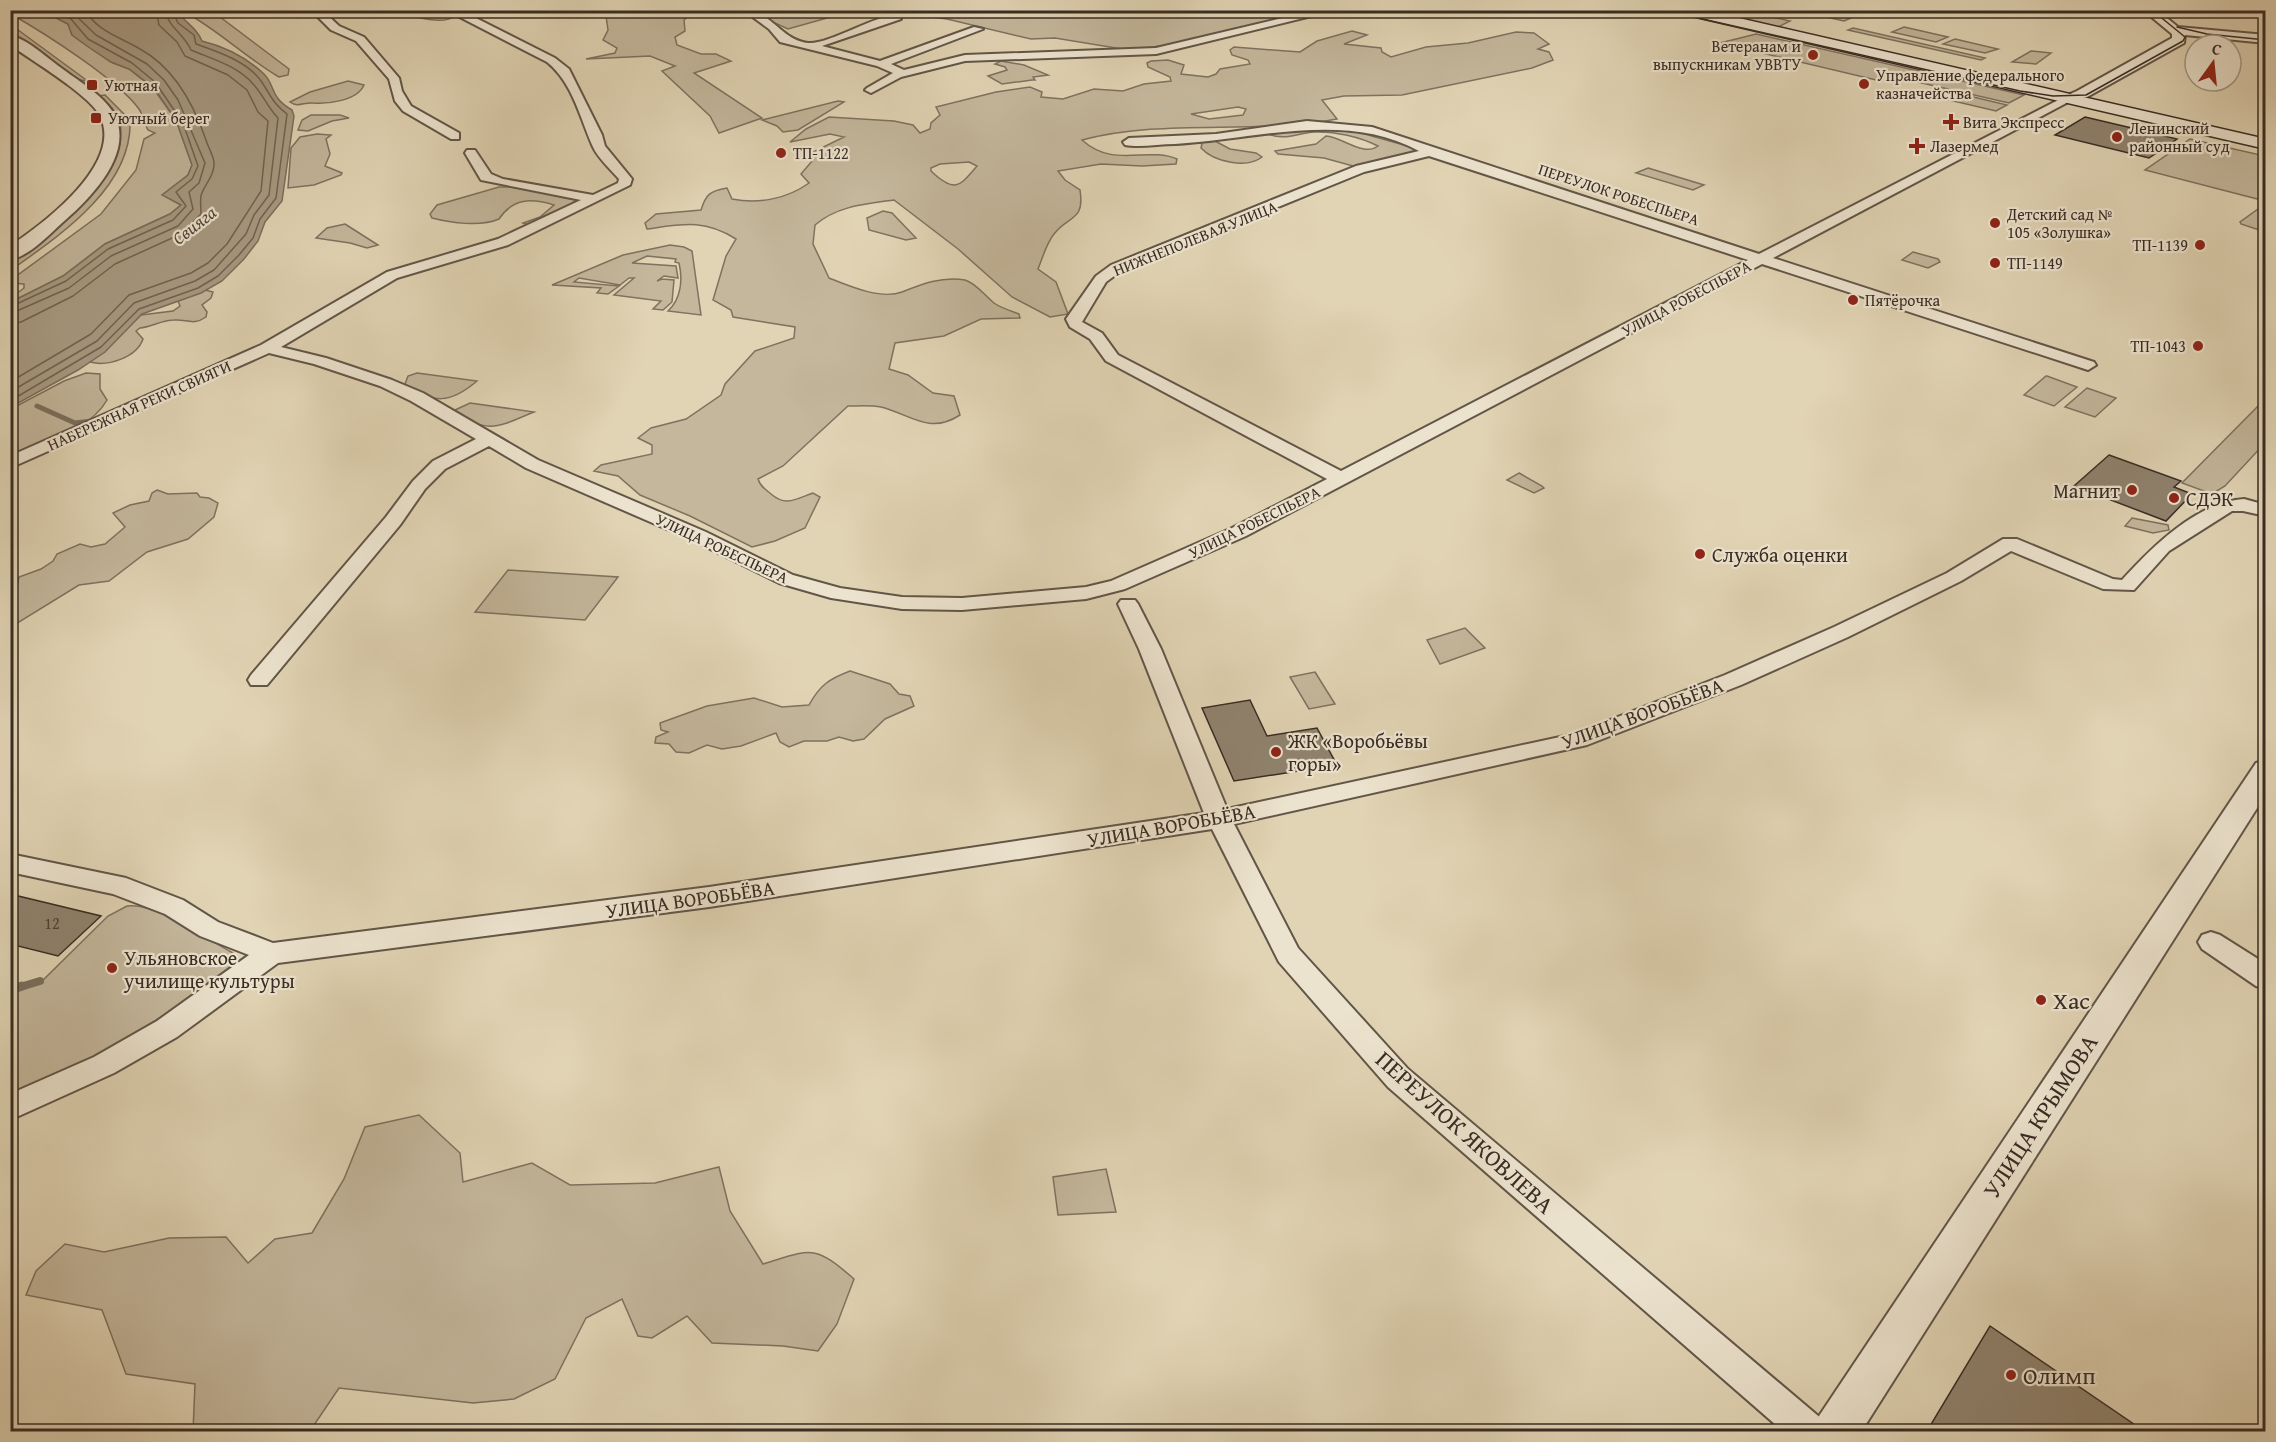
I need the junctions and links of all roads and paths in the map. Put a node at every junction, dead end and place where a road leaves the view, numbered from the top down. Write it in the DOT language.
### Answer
graph roads {
  1 [pos="316,10"];
  2 [pos="451,10"];
  3 [pos="748,10"];
  4 [pos="1331,10"];
  5 [pos="1683,10"];
  6 [pos="2149,10"];
  7 [pos="898,17"];
  8 [pos="978,29"];
  9 [pos="2174,30"];
  10 [pos="10,39"];
  11 [pos="2265,39"];
  12 [pos="809,47"];
  13 [pos="880,64"];
  14 [pos="902,73"];
  15 [pos="871,90"];
  16 [pos="2068,98"];
  17 [pos="455,136"];
  18 [pos="1129,142"];
  19 [pos="2265,144"];
  20 [pos="1430,152"];
  21 [pos="471,153"];
  22 [pos="595,199"];
  23 [pos="10,255"];
  24 [pos="1761,258"];
  25 [pos="267,348"];
  26 [pos="2088,365"];
  27 [pos="487,440"];
  28 [pos="10,463"];
  29 [pos="1342,479"];
  30 [pos="2265,511"];
  31 [pos="1128,604"];
  32 [pos="259,680"];
  33 [pos="2265,770"];
  34 [pos="1219,819"];
  35 [pos="10,863"];
  36 [pos="2211,942"];
  37 [pos="272,953"];
  38 [pos="2265,978"];
  39 [pos="10,1108"];
  40 [pos="1811,1431"];
  41 [pos="1835,1431"];
  1 -- 17 [label="street"];
  2 -- 22 [label="street, НАБЕРЕЖНАЯ РЕКИ СВИЯГИ"];
  3 -- 12 [label="street"];
  4 -- 14 [label="street"];
  5 -- 16 [label="main road"];
  6 -- 9 [label="street"];
  7 -- 12 [label="street"];
  8 -- 13 [label="street"];
  9 -- 11 [label="street"];
  9 -- 16 [label="street, УЛИЦА РОБЕСПЬЕРА"];
  10 -- 23 [label="street"];
  12 -- 13 [label="street"];
  13 -- 14 [label="street"];
  14 -- 15 [label="street"];
  16 -- 19 [label="main road"];
  16 -- 24 [label="street, УЛИЦА РОБЕСПЬЕРА"];
  18 -- 20 [label="street, ПЕРЕУЛОК РОБЕСПЬЕРА"];
  20 -- 24 [label="street, ПЕРЕУЛОК РОБЕСПЬЕРА"];
  20 -- 29 [label="street, НИЖНЕПОЛЕВАЯ УЛИЦА"];
  21 -- 22 [label="street"];
  22 -- 25 [label="street, НАБЕРЕЖНАЯ РЕКИ СВИЯГИ"];
  24 -- 26 [label="street, ПЕРЕУЛОК РОБЕСПЬЕРА"];
  24 -- 29 [label="street, УЛИЦА РОБЕСПЬЕРА"];
  25 -- 27 [label="street, УЛИЦА РОБЕСПЬЕРА"];
  25 -- 28 [label="street, НАБЕРЕЖНАЯ РЕКИ СВИЯГИ"];
  27 -- 29 [label="street, УЛИЦА РОБЕСПЬЕРА"];
  27 -- 32 [label="street"];
  30 -- 34 [label="street, УЛИЦА ВОРОБЬЁВА"];
  31 -- 34 [label="street, ПЕРЕУЛОК ЯКОВЛЕВА"];
  33 -- 41 [label="street, УЛИЦА КРЫМОВА"];
  34 -- 37 [label="street, УЛИЦА ВОРОБЬЁВА"];
  34 -- 40 [label="street, ПЕРЕУЛОК ЯКОВЛЕВА"];
  35 -- 37 [label="street, УЛИЦА ВОРОБЬЁВА"];
  36 -- 38 [label="street"];
  37 -- 39 [label="street"];
}
